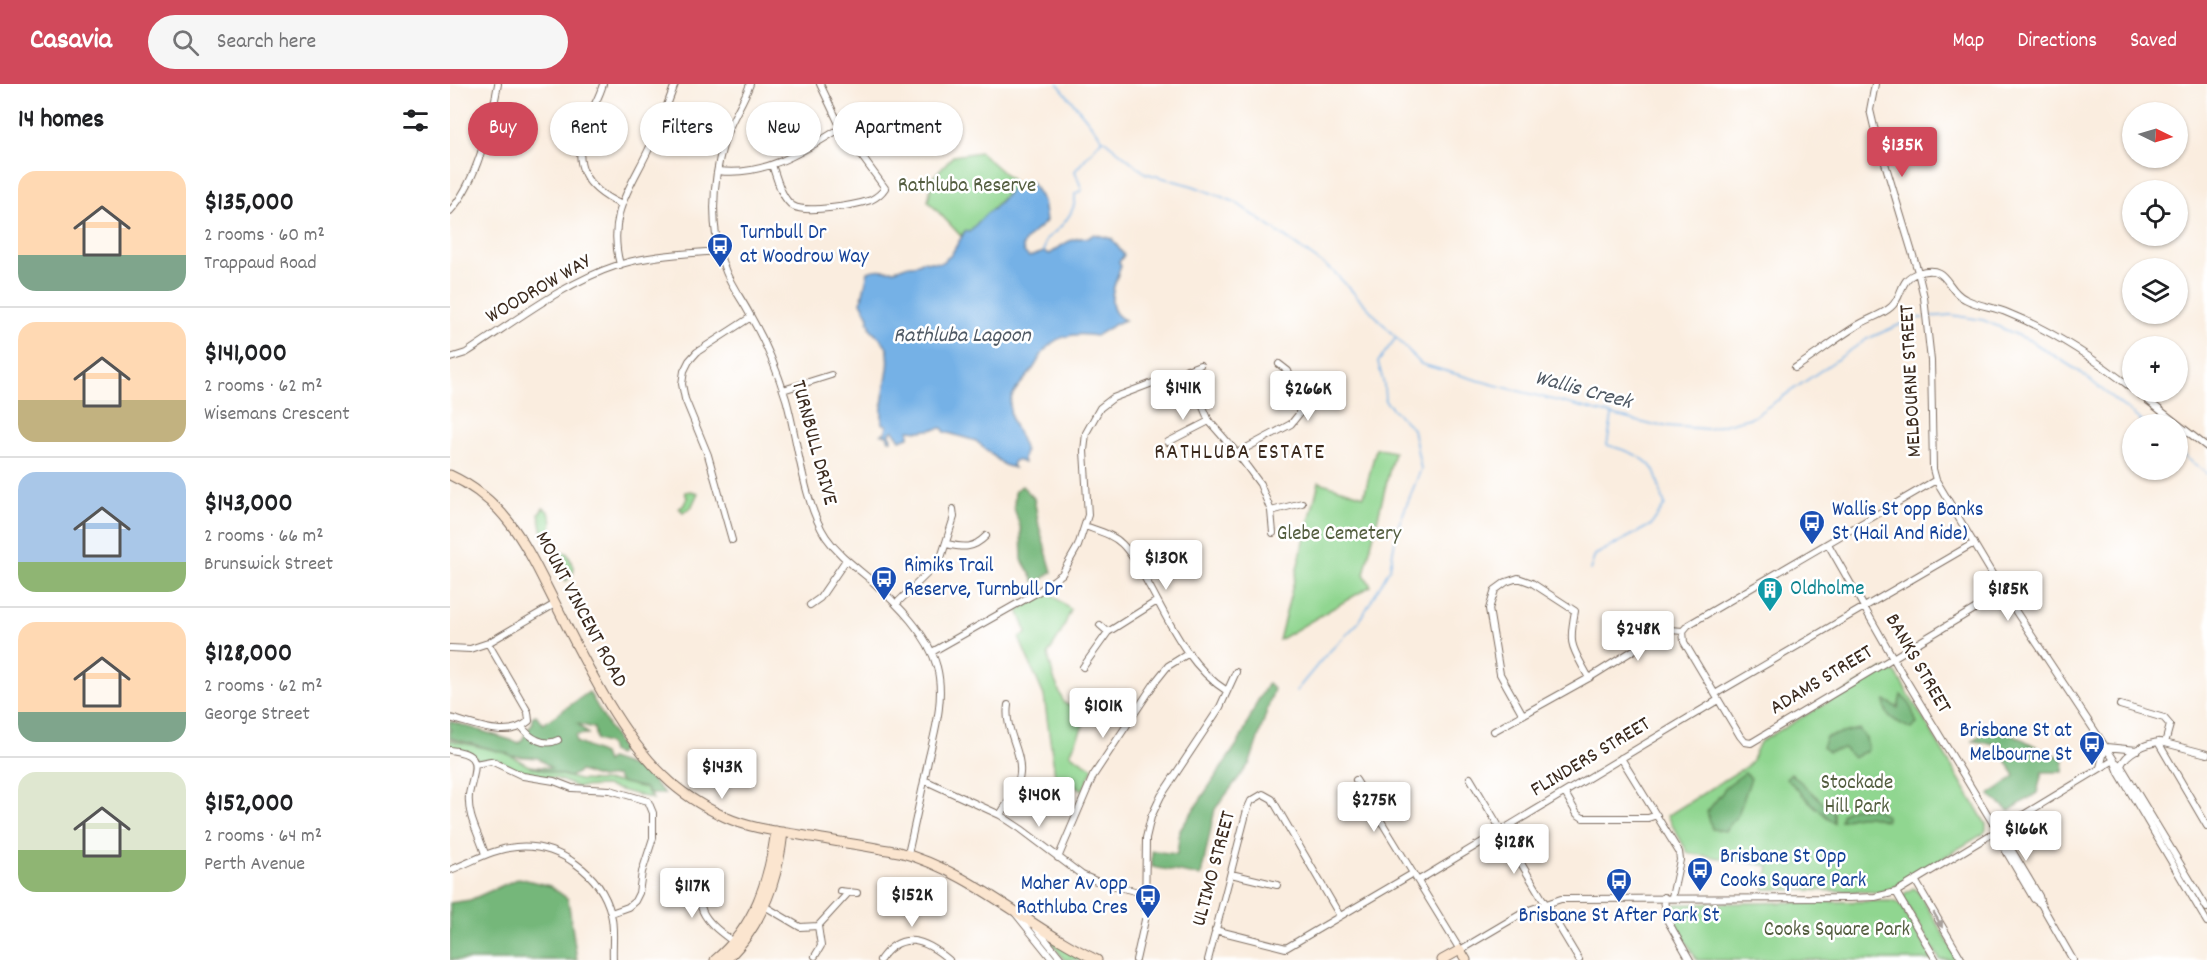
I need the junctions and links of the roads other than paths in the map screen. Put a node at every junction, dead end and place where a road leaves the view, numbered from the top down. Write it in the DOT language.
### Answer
graph roads {
  1 [pos="498,84"];
  2 [pos="603,84"];
  3 [pos="675,84"];
  4 [pos="750,84"];
  5 [pos="820,84"];
  6 [pos="1875,84"];
  7 [pos="833,111"];
  8 [pos="833,133"];
  9 [pos="862,156"];
  10 [pos="772,165"];
  11 [pos="718,171"];
  12 [pos="620,204"];
  13 [pos="450,211"];
  14 [pos="719,251"];
  15 [pos="620,265"];
  16 [pos="1918,272"];
  17 [pos="751,317"];
  18 [pos="450,358"];
  19 [pos="1279,364"];
  20 [pos="1200,365"];
  21 [pos="1795,368"];
  22 [pos="1187,369"];
  23 [pos="831,375"];
  24 [pos="2122,380"];
  25 [pos="783,390"];
  26 [pos="2150,402"];
  27 [pos="1209,420"];
  28 [pos="1168,442"];
  29 [pos="2207,447"];
  30 [pos="1237,453"];
  31 [pos="450,475"];
  32 [pos="1936,480"];
  33 [pos="1302,503"];
  34 [pos="952,509"];
  35 [pos="1271,511"];
  36 [pos="1085,526"];
  37 [pos="1273,533"];
  38 [pos="986,536"];
  39 [pos="732,540"];
  40 [pos="1974,543"];
  41 [pos="947,544"];
  42 [pos="1828,544"];
  43 [pos="846,560"];
  44 [pos="2003,592"];
  45 [pos="1157,601"];
  46 [pos="555,604"];
  47 [pos="896,604"];
  48 [pos="810,605"];
  49 [pos="1865,608"];
  50 [pos="1100,625"];
  51 [pos="1683,631"];
  52 [pos="1108,632"];
  53 [pos="488,643"];
  54 [pos="450,648"];
  55 [pos="932,652"];
  56 [pos="1189,653"];
  57 [pos="1894,658"];
  58 [pos="1083,667"];
  59 [pos="1236,672"];
  60 [pos="1589,678"];
  61 [pos="1227,691"];
  62 [pos="1716,697"];
  63 [pos="1008,705"];
  64 [pos="2120,705"];
  65 [pos="1523,715"];
  66 [pos="450,718"];
  67 [pos="522,727"];
  68 [pos="1494,731"];
  69 [pos="558,740"];
  70 [pos="2162,742"];
  71 [pos="2105,747"];
  72 [pos="450,750"];
  73 [pos="2137,750"];
  74 [pos="2207,754"];
  75 [pos="1621,758"];
  76 [pos="2114,760"];
  77 [pos="475,764"];
  78 [pos="2121,766"];
  79 [pos="2100,768"];
  80 [pos="1470,778"];
  81 [pos="924,780"];
  82 [pos="1356,780"];
  83 [pos="1565,793"];
  84 [pos="1000,815"];
  85 [pos="1657,815"];
  86 [pos="2207,826"];
  87 [pos="1997,830"];
  88 [pos="1502,831"];
  89 [pos="779,832"];
  90 [pos="485,854"];
  91 [pos="908,854"];
  92 [pos="1058,858"];
  93 [pos="450,870"];
  94 [pos="1231,874"];
  95 [pos="1412,874"];
  96 [pos="705,878"];
  97 [pos="1419,880"];
  98 [pos="1915,880"];
  99 [pos="1277,885"];
  100 [pos="840,891"];
  101 [pos="1896,891"];
  102 [pos="849,892"];
  103 [pos="857,893"];
  104 [pos="1146,894"];
  105 [pos="1668,897"];
  106 [pos="1545,903"];
  107 [pos="761,905"];
  108 [pos="1009,906"];
  109 [pos="2207,908"];
  110 [pos="611,913"];
  111 [pos="1340,916"];
  112 [pos="1028,918"];
  113 [pos="2207,922"];
  114 [pos="818,926"];
  115 [pos="1215,930"];
  116 [pos="736,944"];
  117 [pos="1460,950"];
  118 [pos="815,956"];
  119 [pos="1092,959"];
  120 [pos="613,960"];
  121 [pos="715,960"];
  122 [pos="726,960"];
  123 [pos="732,960"];
  124 [pos="880,960"];
  125 [pos="949,960"];
  126 [pos="1053,960"];
  127 [pos="1062,960"];
  128 [pos="1136,960"];
  129 [pos="1208,960"];
  130 [pos="1442,960"];
  131 [pos="1466,960"];
  132 [pos="1579,960"];
  133 [pos="1690,960"];
  134 [pos="1936,960"];
  135 [pos="1962,960"];
  136 [pos="2073,960"];
  1 -- 13 [label="street"];
  2 -- 12 [label="street"];
  3 -- 12 [label="street"];
  4 -- 11 [label="street, TURNBULL DRIVE"];
  5 -- 7 [label="street"];
  6 -- 16 [label="street, MELBOURNE STREET"];
  8 -- 10 [label="street"];
  9 -- 10 [label="street"];
  10 -- 11 [label="street"];
  11 -- 14 [label="street, TURNBULL DRIVE"];
  12 -- 15 [label="street"];
  14 -- 15 [label="street, WOODROW WAY"];
  14 -- 17 [label="street, TURNBULL DRIVE"];
  15 -- 18 [label="street, WOODROW WAY"];
  16 -- 21 [label="street"];
  16 -- 24 [label="street"];
  16 -- 32 [label="street, MELBOURNE STREET"];
  17 -- 25 [label="street, TURNBULL DRIVE"];
  17 -- 39 [label="street"];
  19 -- 30 [label="street"];
  20 -- 22 [label="street"];
  22 -- 27 [label="street"];
  22 -- 36 [label="street"];
  23 -- 25 [label="street"];
  25 -- 43 [label="street, TURNBULL DRIVE"];
  26 -- 29 [label="street"];
  27 -- 28 [label="street"];
  27 -- 30 [label="street"];
  30 -- 35 [label="street"];
  31 -- 46 [label="main road, MOUNT VINCENT ROAD"];
  32 -- 40 [label="street, MELBOURNE STREET"];
  32 -- 42 [label="street"];
  33 -- 35 [label="street"];
  34 -- 41 [label="street"];
  35 -- 37 [label="street"];
  36 -- 45 [label="street"];
  36 -- 55 [label="street"];
  38 -- 41 [label="street"];
  40 -- 44 [label="street, MELBOURNE STREET"];
  40 -- 49 [label="street, FLINDERS STREET"];
  41 -- 47 [label="street"];
  42 -- 49 [label="street, BANKS STREET"];
  42 -- 51 [label="street"];
  43 -- 47 [label="street, TURNBULL DRIVE"];
  43 -- 48 [label="street"];
  44 -- 57 [label="street, ADAMS STREET"];
  44 -- 71 [label="street, MELBOURNE STREET"];
  45 -- 52 [label="street"];
  45 -- 56 [label="street"];
  46 -- 53 [label="street"];
  46 -- 89 [label="main road, MOUNT VINCENT ROAD"];
  47 -- 55 [label="street, TURNBULL DRIVE"];
  49 -- 57 [label="street, BANKS STREET"];
  49 -- 62 [label="street, FLINDERS STREET"];
  50 -- 52 [label="street"];
  51 -- 60 [label="street"];
  51 -- 62 [label="street"];
  52 -- 58 [label="street"];
  53 -- 54 [label="street"];
  53 -- 67 [label="street"];
  55 -- 81 [label="street, TURNBULL DRIVE"];
  56 -- 61 [label="street"];
  56 -- 92 [label="street"];
  57 -- 62 [label="street, ADAMS STREET"];
  57 -- 87 [label="street, BANKS STREET"];
  59 -- 61 [label="street"];
  60 -- 65 [label="street"];
  60 -- 65 [label="street"];
  61 -- 104 [label="street"];
  62 -- 75 [label="street, FLINDERS STREET"];
  63 -- 84 [label="street"];
  64 -- 70 [label="street"];
  65 -- 68 [label="street"];
  66 -- 67 [label="street"];
  67 -- 69 [label="street"];
  70 -- 73 [label="street"];
  70 -- 74 [label="street"];
  70 -- 86 [label="street"];
  71 -- 73 [label="street"];
  71 -- 76 [label="street, MELBOURNE STREET"];
  71 -- 79 [label="street"];
  72 -- 77 [label="street"];
  73 -- 78 [label="street"];
  75 -- 83 [label="street, FLINDERS STREET"];
  75 -- 85 [label="street"];
  76 -- 78 [label="street, MELBOURNE STREET"];
  76 -- 79 [label="street"];
  76 -- 113 [label="street, MELBOURNE STREET"];
  77 -- 90 [label="street"];
  77 -- 110 [label="street"];
  78 -- 109 [label="street, MELBOURNE STREET"];
  79 -- 87 [label="street"];
  80 -- 88 [label="street"];
  81 -- 84 [label="street"];
  81 -- 91 [label="street, TURNBULL DRIVE"];
  82 -- 95 [label="street"];
  83 -- 85 [label="street"];
  83 -- 88 [label="street, FLINDERS STREET"];
  84 -- 92 [label="street"];
  85 -- 105 [label="street"];
  87 -- 98 [label="street"];
  87 -- 136 [label="street, BANKS STREET"];
  88 -- 97 [label="street, FLINDERS STREET"];
  88 -- 106 [label="street"];
  89 -- 91 [label="main road, MOUNT VINCENT ROAD"];
  89 -- 107 [label="main road"];
  90 -- 93 [label="street"];
  90 -- 110 [label="street"];
  91 -- 108 [label="main road, MOUNT VINCENT ROAD"];
  92 -- 104 [label="street"];
  94 -- 99 [label="street"];
  94 -- 111 [label="street, ULTIMO STREET"];
  94 -- 115 [label="street, ULTIMO STREET"];
  95 -- 97 [label="street"];
  95 -- 111 [label="street"];
  96 -- 116 [label="street"];
  97 -- 117 [label="street"];
  98 -- 101 [label="street"];
  98 -- 135 [label="street, one-way"];
  100 -- 102 [label="street"];
  101 -- 105 [label="street"];
  101 -- 134 [label="street"];
  102 -- 103 [label="street"];
  102 -- 114 [label="street"];
  104 -- 128 [label="street"];
  105 -- 106 [label="street"];
  105 -- 133 [label="street"];
  106 -- 117 [label="street"];
  106 -- 132 [label="street"];
  107 -- 114 [label="street"];
  107 -- 116 [label="main road"];
  108 -- 112 [label="main road, MOUNT VINCENT ROAD"];
  108 -- 126 [label="street"];
  110 -- 120 [label="street"];
  111 -- 115 [label="street"];
  112 -- 119 [label="main road, MOUNT VINCENT ROAD"];
  112 -- 127 [label="street"];
  114 -- 118 [label="street"];
  115 -- 129 [label="street, ULTIMO STREET"];
  116 -- 121 [label="main road"];
  116 -- 122 [label="main road"];
  116 -- 123 [label="main road"];
  117 -- 130 [label="main road"];
  117 -- 131 [label="main road"];
  124 -- 125 [label="street"];
}
